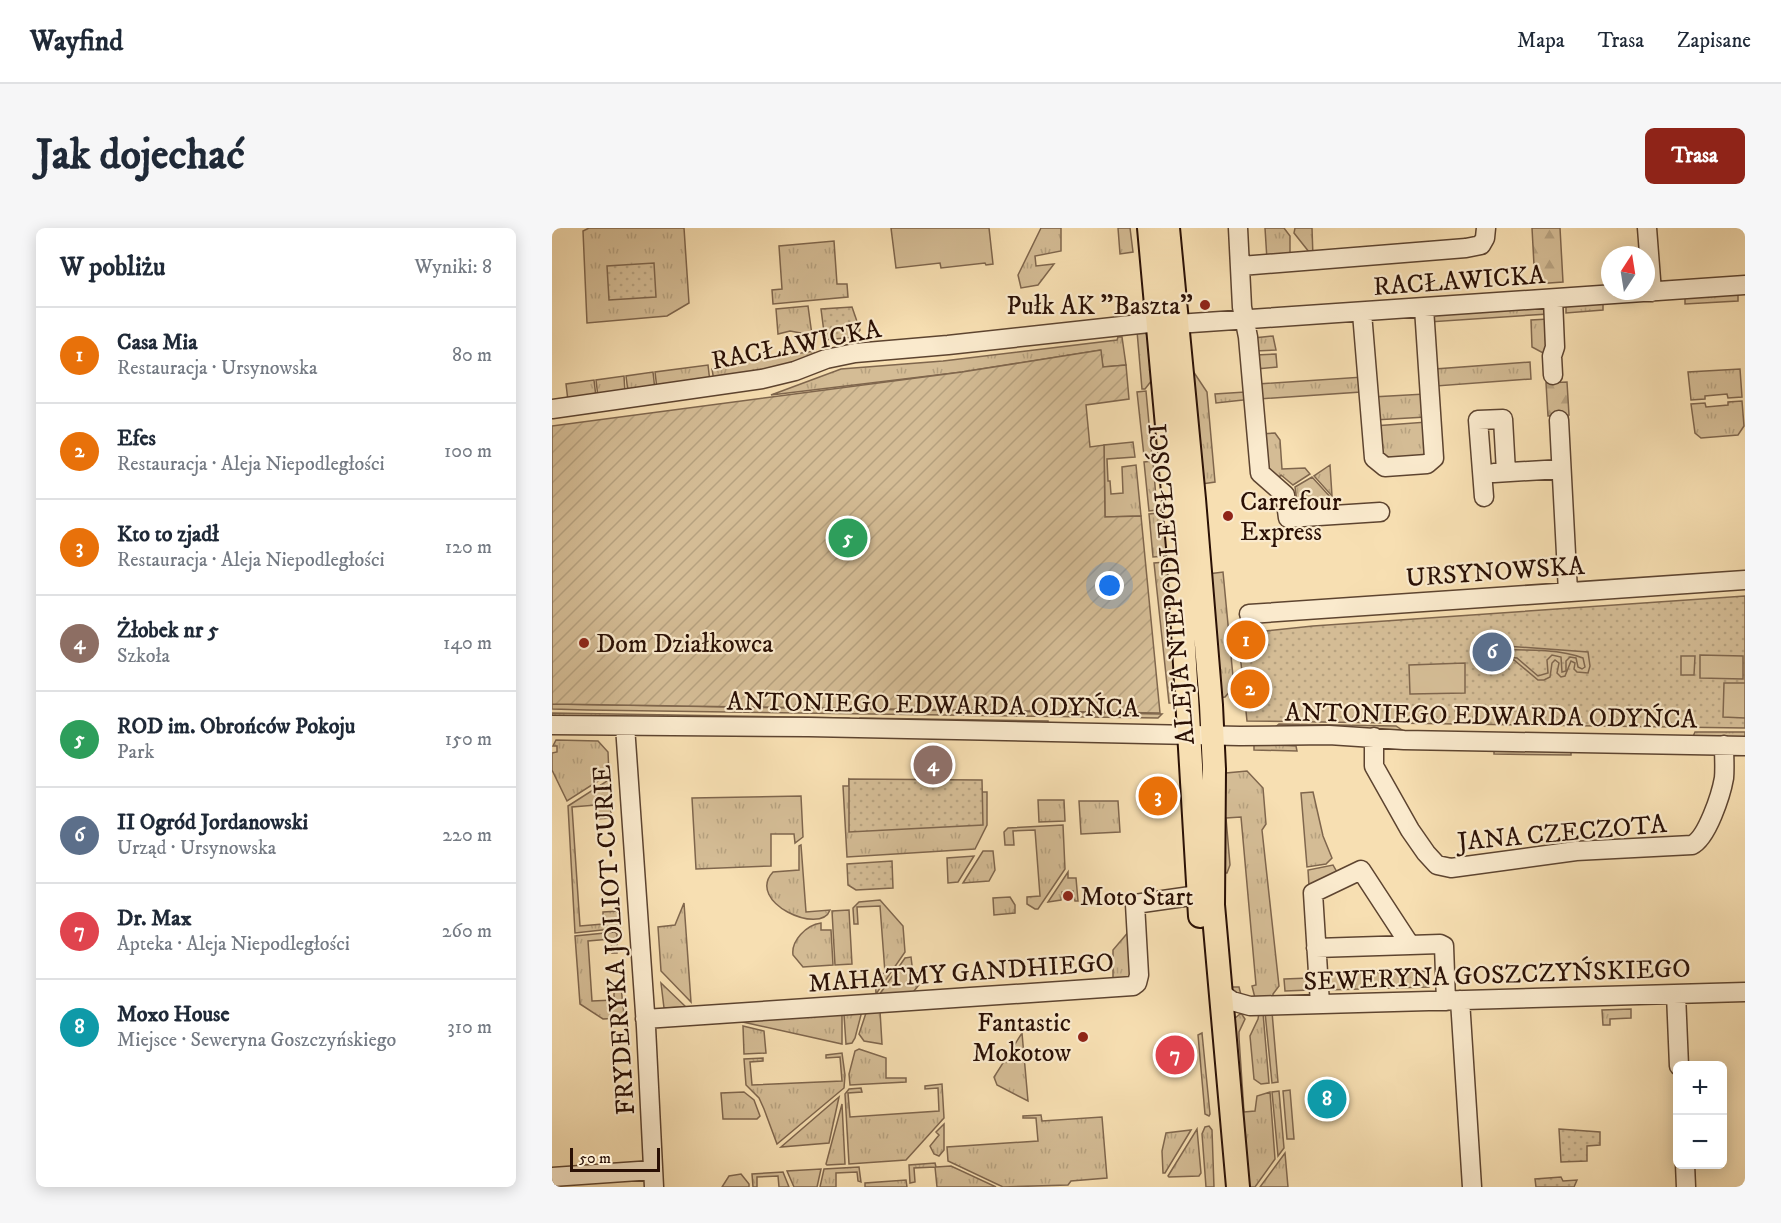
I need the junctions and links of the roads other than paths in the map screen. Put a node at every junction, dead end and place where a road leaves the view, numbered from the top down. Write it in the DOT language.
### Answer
graph roads {
  1 [pos="1149,228"];
  2 [pos="1168,228"];
  3 [pos="1238,228"];
  4 [pos="1486,228"];
  5 [pos="1647,228"];
  6 [pos="1648,246"];
  7 [pos="1241,266"];
  8 [pos="1745,285"];
  9 [pos="1655,292"];
  10 [pos="1601,296"];
  11 [pos="1553,299"];
  12 [pos="1424,308"];
  13 [pos="1362,313"];
  14 [pos="1245,319"];
  15 [pos="1167,323"];
  16 [pos="1553,375"];
  17 [pos="552,409"];
  18 [pos="1559,420"];
  19 [pos="1561,469"];
  20 [pos="1506,472"];
  21 [pos="1483,473"];
  22 [pos="1484,497"];
  23 [pos="1380,512"];
  24 [pos="1745,580"];
  25 [pos="1568,592"];
  26 [pos="1249,614"];
  27 [pos="552,725"];
  28 [pos="625,726"];
  29 [pos="1190,734"];
  30 [pos="1213,735"];
  31 [pos="1374,737"];
  32 [pos="1724,745"];
  33 [pos="1745,746"];
  34 [pos="1198,895"];
  35 [pos="1410,945"];
  36 [pos="1316,948"];
  37 [pos="1745,992"];
  38 [pos="1221,993"];
  39 [pos="1676,994"];
  40 [pos="1453,1001"];
  41 [pos="1320,1005"];
  42 [pos="1250,1006"];
  43 [pos="645,1018"];
  44 [pos="1224,1032"];
  45 [pos="1679,1061"];
  46 [pos="1684,1169"];
  47 [pos="552,1177"];
  48 [pos="654,1179"];
  49 [pos="1223,1187"];
  50 [pos="1239,1187"];
  51 [pos="1472,1187"];
  52 [pos="1686,1187"];
  1 -- 15 [label="main road, ALEJA NIEPODLEGŁOŚCI"];
  2 -- 15 [label="main road, ALEJA NIEPODLEGŁOŚCI"];
  3 -- 7 [label="street"];
  4 -- 7 [label="street"];
  5 -- 6 [label="street"];
  7 -- 14 [label="street"];
  8 -- 9 [label="street, RACŁAWICKA"];
  10 -- 11 [label="street, RACŁAWICKA"];
  11 -- 12 [label="street, RACŁAWICKA"];
  11 -- 16 [label="street"];
  12 -- 13 [label="street, RACŁAWICKA"];
  12 -- 13 [label="street"];
  13 -- 14 [label="street, RACŁAWICKA"];
  14 -- 15 [label="street, RACŁAWICKA"];
  14 -- 23 [label="street"];
  15 -- 17 [label="street, RACŁAWICKA"];
  15 -- 29 [label="main road, ALEJA NIEPODLEGŁOŚCI"];
  15 -- 30 [label="main road, ALEJA NIEPODLEGŁOŚCI"];
  18 -- 19 [label="street"];
  19 -- 20 [label="street"];
  19 -- 25 [label="street"];
  20 -- 21 [label="street"];
  20 -- 21 [label="street"];
  21 -- 22 [label="street"];
  24 -- 25 [label="street, URSYNOWSKA"];
  25 -- 26 [label="street, URSYNOWSKA"];
  27 -- 28 [label="street, ANTONIEGO EDWARDA ODYŃCA"];
  28 -- 29 [label="street, ANTONIEGO EDWARDA ODYŃCA"];
  28 -- 43 [label="street, FRYDERYKA JOLIOT-CURIE"];
  29 -- 30 [label="street, ANTONIEGO EDWARDA ODYŃCA"];
  29 -- 34 [label="main road, ALEJA NIEPODLEGŁOŚCI"];
  30 -- 31 [label="street, ANTONIEGO EDWARDA ODYŃCA"];
  30 -- 38 [label="main road, ALEJA NIEPODLEGŁOŚCI"];
  31 -- 32 [label="street, ANTONIEGO EDWARDA ODYŃCA"];
  31 -- 32 [label="street, JANA CZECZOTA"];
  32 -- 33 [label="street, ANTONIEGO EDWARDA ODYŃCA"];
  34 -- 43 [label="street, MAHATMY GANDHIEGO"];
  34 -- 49 [label="main road, ALEJA NIEPODLEGŁOŚCI"];
  35 -- 36 [label="street"];
  35 -- 36 [label="street"];
  35 -- 40 [label="street"];
  36 -- 41 [label="street"];
  37 -- 39 [label="street, SEWERYNA GOSZCZYŃSKIEGO"];
  38 -- 42 [label="street, SEWERYNA GOSZCZYŃSKIEGO"];
  38 -- 44 [label="main road, ALEJA NIEPODLEGŁOŚCI"];
  39 -- 40 [label="street, SEWERYNA GOSZCZYŃSKIEGO"];
  39 -- 45 [label="street"];
  40 -- 41 [label="street, SEWERYNA GOSZCZYŃSKIEGO"];
  40 -- 51 [label="street"];
  41 -- 42 [label="street, SEWERYNA GOSZCZYŃSKIEGO"];
  42 -- 44 [label="street"];
  43 -- 48 [label="street, FRYDERYKA JOLIOT-CURIE"];
  44 -- 50 [label="main road, ALEJA NIEPODLEGŁOŚCI"];
  46 -- 52 [label="street"];
  47 -- 48 [label="street"];
}
